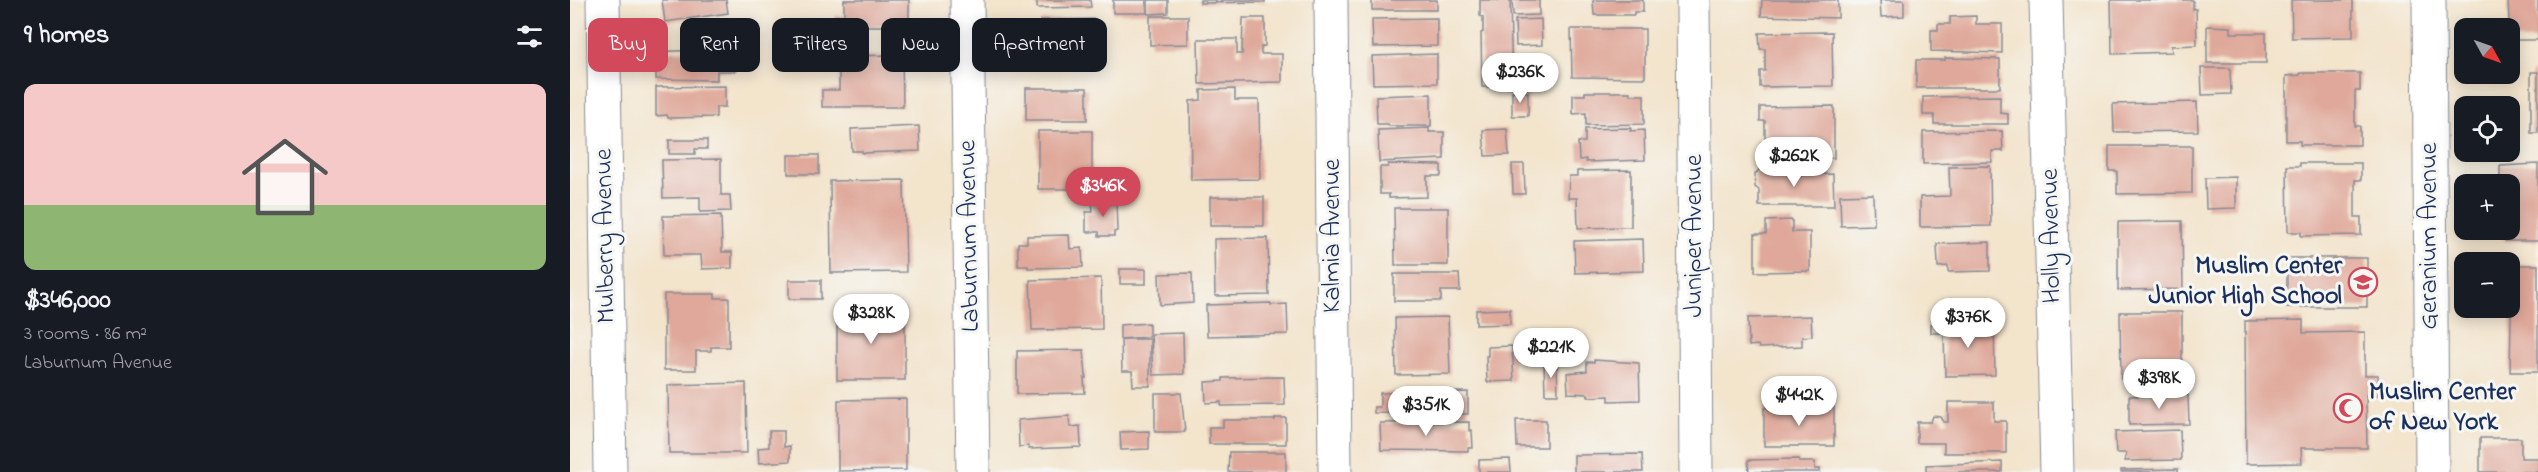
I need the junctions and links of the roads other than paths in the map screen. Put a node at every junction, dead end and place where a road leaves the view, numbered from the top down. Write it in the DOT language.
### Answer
graph roads {
  1 [pos="603,0"];
  2 [pos="967,0"];
  3 [pos="1331,0"];
  4 [pos="1693,0"];
  5 [pos="2046,0"];
  6 [pos="2429,0"];
  7 [pos="610,472"];
  8 [pos="973,472"];
  9 [pos="1335,472"];
  10 [pos="1696,472"];
  11 [pos="2057,472"];
  12 [pos="2432,472"];
  1 -- 7 [label="street, Mulberry Avenue"];
  2 -- 8 [label="street, Laburnum Avenue"];
  3 -- 9 [label="street, Kalmia Avenue"];
  4 -- 10 [label="street, Juniper Avenue"];
  5 -- 11 [label="street, Holly Avenue"];
  6 -- 12 [label="street, Geranium Avenue"];
}
